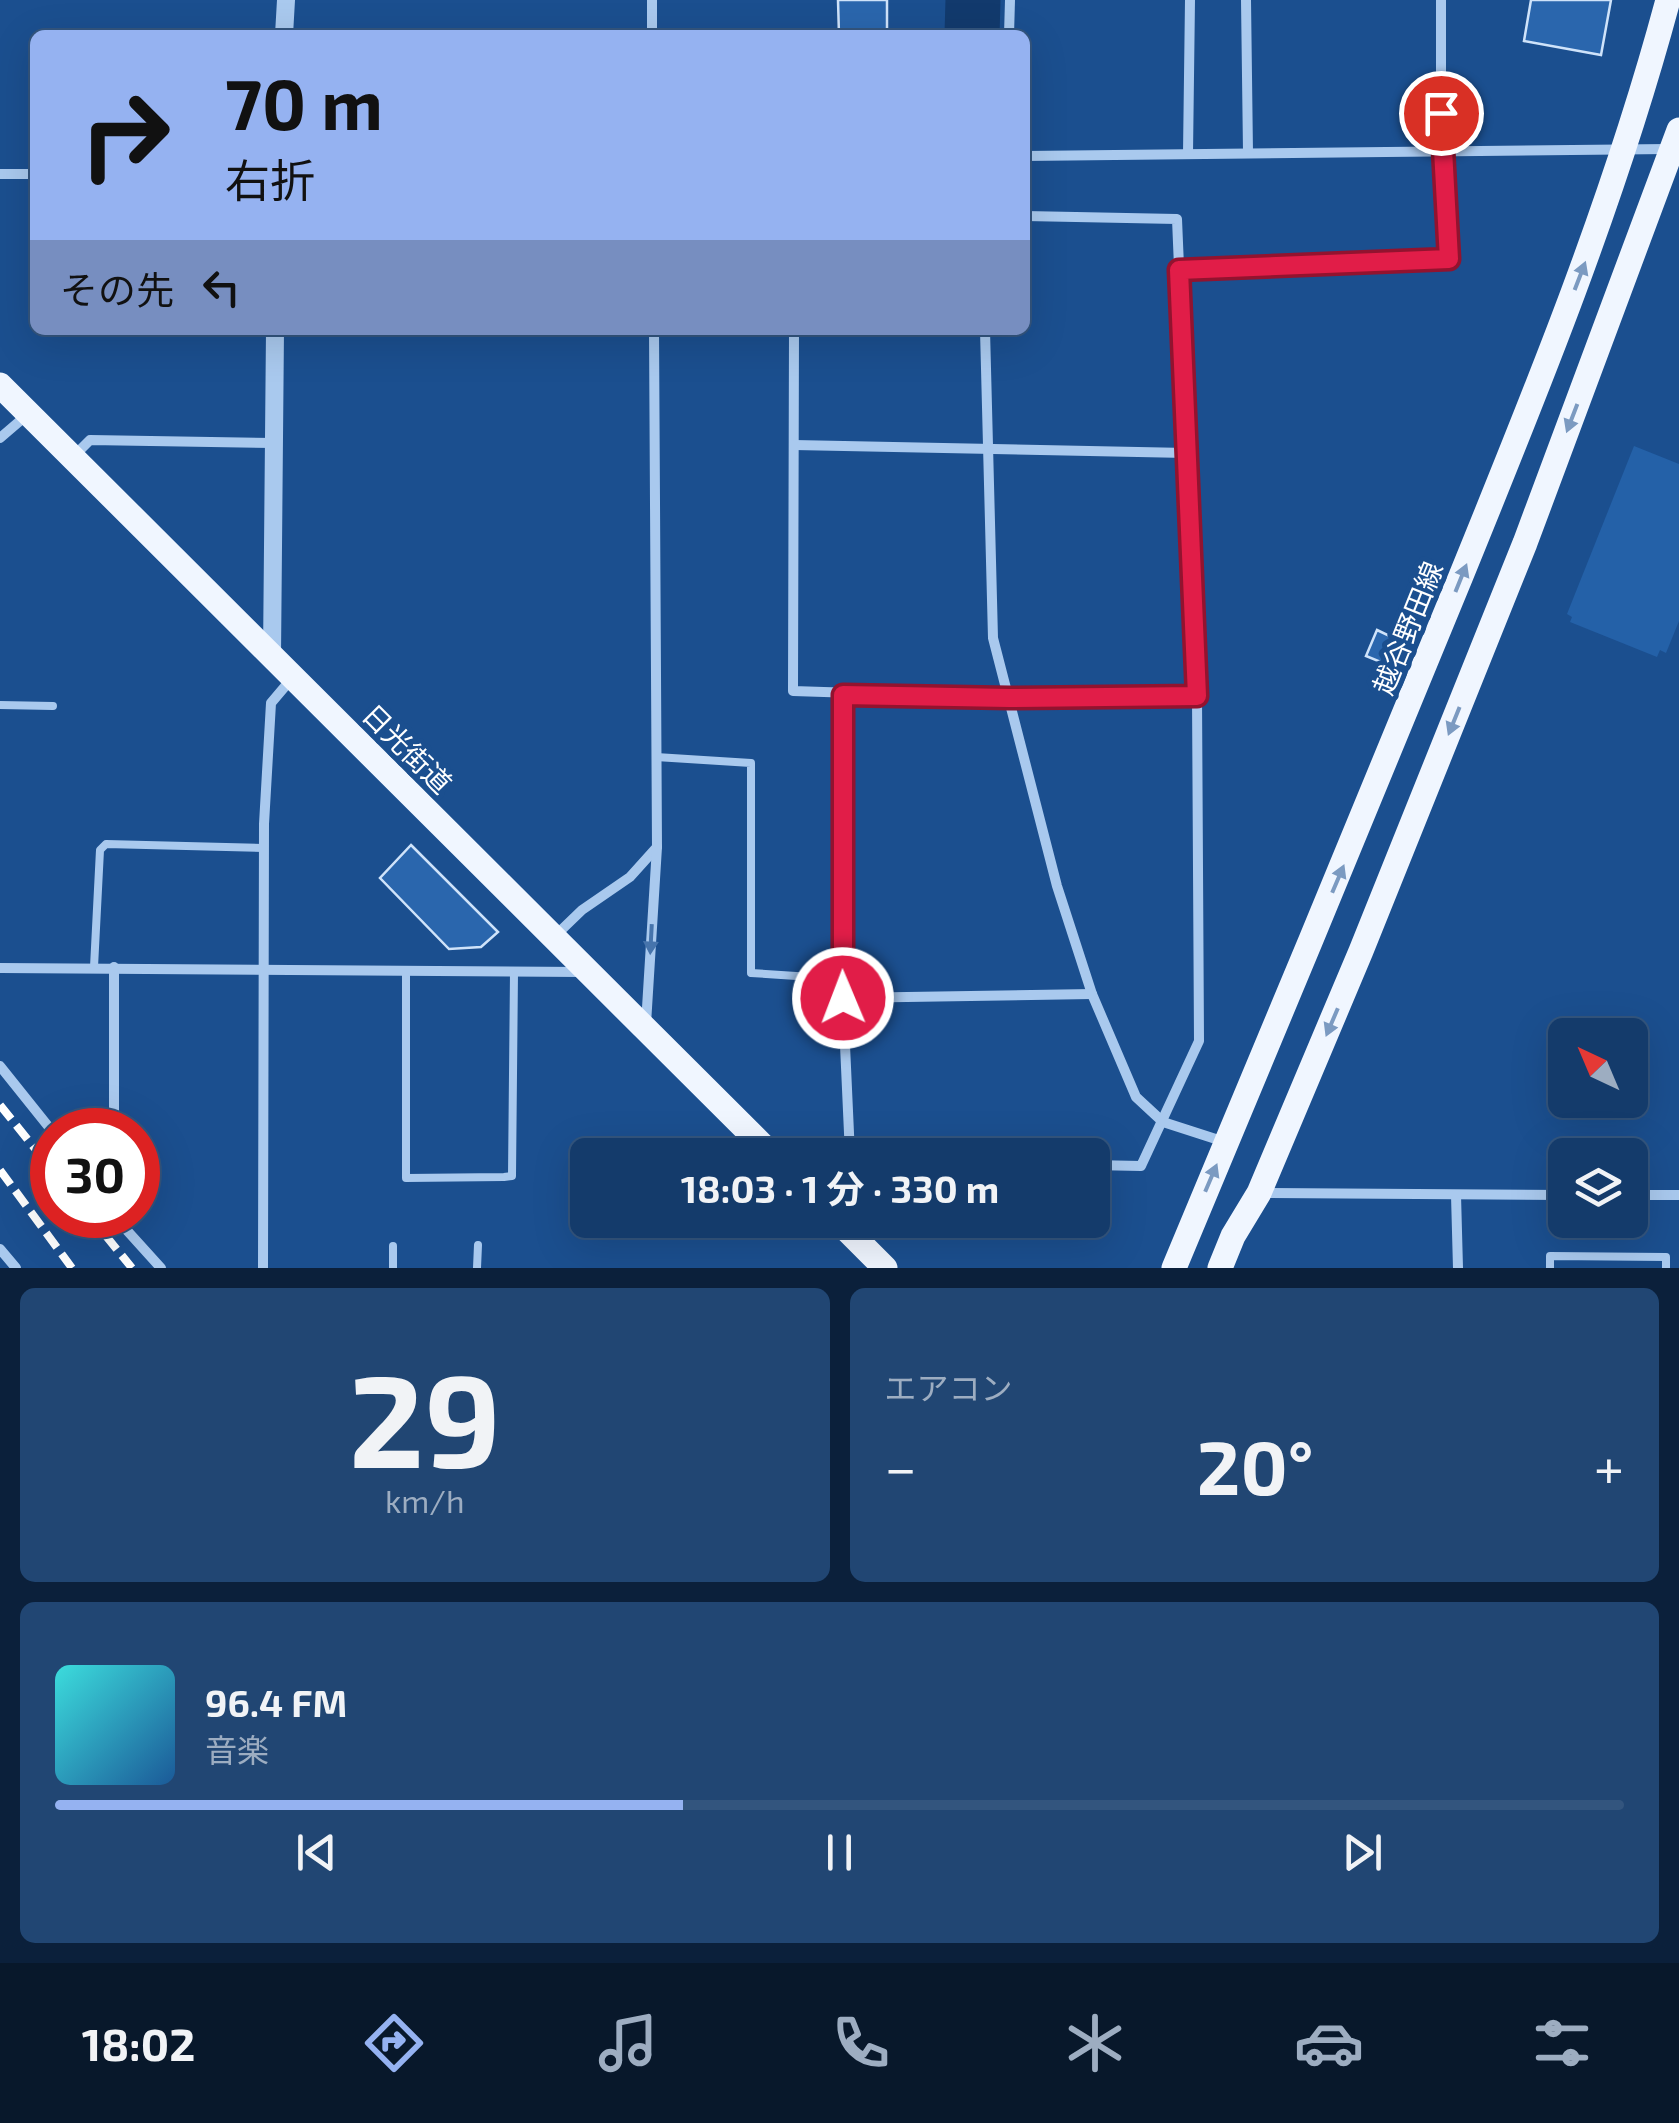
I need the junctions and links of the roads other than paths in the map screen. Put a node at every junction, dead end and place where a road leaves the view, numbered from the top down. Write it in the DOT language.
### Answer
graph roads {
  1 [pos="286,0"];
  2 [pos="652,0"];
  3 [pos="1010,0"];
  4 [pos="1190,0"];
  5 [pos="1246,0"];
  6 [pos="1441,0"];
  7 [pos="1668,0"];
  8 [pos="284,30"];
  9 [pos="652,30"];
  10 [pos="1009,30"];
  11 [pos="1677,143"];
  12 [pos="1441,151"];
  13 [pos="1625,151"];
  14 [pos="1248,152"];
  15 [pos="1188,154"];
  16 [pos="1030,156"];
  17 [pos="0,174"];
  18 [pos="30,174"];
  19 [pos="1030,216"];
  20 [pos="1179,270"];
  21 [pos="276,335"];
  22 [pos="654,335"];
  23 [pos="794,335"];
  24 [pos="986,335"];
  25 [pos="0,385"];
  26 [pos="28,413"];
  27 [pos="0,438"];
  28 [pos="274,443"];
  29 [pos="794,445"];
  30 [pos="988,451"];
  31 [pos="1187,453"];
  32 [pos="74,457"];
  33 [pos="272,656"];
  34 [pos="293,676"];
  35 [pos="843,695"];
  36 [pos="1197,696"];
  37 [pos="1009,698"];
  38 [pos="0,705"];
  39 [pos="53,706"];
  40 [pos="656,756"];
  41 [pos="657,847"];
  42 [pos="263,848"];
  43 [pos="554,938"];
  44 [pos="94,967"];
  45 [pos="114,967"];
  46 [pos="0,968"];
  47 [pos="263,970"];
  48 [pos="514,972"];
  49 [pos="587,972"];
  50 [pos="406,973"];
  51 [pos="842,979"];
  52 [pos="1092,994"];
  53 [pos="843,998"];
  54 [pos="646,1030"];
  55 [pos="0,1066"];
  56 [pos="34,1108"];
  57 [pos="114,1108"];
  58 [pos="1163,1122"];
  59 [pos="755,1138"];
  60 [pos="849,1138"];
  61 [pos="1226,1142"];
  62 [pos="1110,1165"];
  63 [pos="1260,1193"];
  64 [pos="1548,1195"];
  65 [pos="1648,1195"];
  66 [pos="1679,1195"];
  67 [pos="1456,1196"];
  68 [pos="134,1238"];
  69 [pos="855,1238"];
  70 [pos="478,1244"];
  71 [pos="393,1246"];
  72 [pos="0,1249"];
  73 [pos="16,1268"];
  74 [pos="161,1268"];
  75 [pos="263,1268"];
  76 [pos="393,1268"];
  77 [pos="477,1268"];
  78 [pos="885,1268"];
  79 [pos="1174,1268"];
  80 [pos="1220,1268"];
  81 [pos="1458,1268"];
  82 [pos="1550,1268"];
  83 [pos="1666,1268"];
  1 -- 8 [label="street"];
  2 -- 9 [label="street"];
  3 -- 10 [label="street"];
  4 -- 15 [label="street"];
  5 -- 14 [label="street"];
  6 -- 12 [label="street"];
  7 -- 13 [label="main road, 越谷野田線"];
  11 -- 13 [label="street"];
  11 -- 63 [label="main road, one-way"];
  12 -- 13 [label="street"];
  12 -- 14 [label="street"];
  12 -- 20 [label="street"];
  61 -- 13 [label="main road, 越谷野田線, one-way"];
  14 -- 15 [label="street"];
  15 -- 16 [label="street"];
  17 -- 18 [label="street"];
  19 -- 20 [label="street"];
  20 -- 31 [label="street"];
  21 -- 28 [label="street"];
  22 -- 40 [label="street"];
  23 -- 29 [label="street"];
  24 -- 30 [label="street"];
  25 -- 26 [label="main road, 日光街道"];
  26 -- 27 [label="street"];
  26 -- 32 [label="main road, 日光街道"];
  28 -- 32 [label="street"];
  28 -- 33 [label="street"];
  29 -- 30 [label="street"];
  29 -- 35 [label="street"];
  30 -- 31 [label="street"];
  30 -- 37 [label="street"];
  31 -- 36 [label="street"];
  32 -- 33 [label="main road, 日光街道"];
  33 -- 34 [label="main road, 日光街道"];
  34 -- 42 [label="street"];
  34 -- 43 [label="main road, 日光街道"];
  35 -- 37 [label="street"];
  35 -- 51 [label="street"];
  36 -- 37 [label="street"];
  36 -- 58 [label="street"];
  37 -- 52 [label="street"];
  38 -- 39 [label="lane"];
  40 -- 41 [label="street"];
  40 -- 51 [label="lane"];
  41 -- 43 [label="street"];
  41 -- 54 [label="street, one-way"];
  42 -- 44 [label="lane"];
  42 -- 47 [label="street"];
  43 -- 49 [label="main road, 日光街道"];
  44 -- 45 [label="street"];
  44 -- 46 [label="street"];
  45 -- 47 [label="street"];
  45 -- 57 [label="street"];
  47 -- 50 [label="street"];
  47 -- 75 [label="street"];
  48 -- 49 [label="street"];
  48 -- 50 [label="street"];
  48 -- 50 [label="lane"];
  49 -- 54 [label="main road, 日光街道"];
  51 -- 53 [label="street"];
  52 -- 53 [label="street"];
  52 -- 58 [label="street"];
  53 -- 60 [label="street"];
  54 -- 59 [label="main road, 日光街道"];
  55 -- 56 [label="street"];
  58 -- 61 [label="street"];
  58 -- 62 [label="street"];
  79 -- 61 [label="main road, 越谷野田線, one-way"];
  63 -- 67 [label="street"];
  63 -- 80 [label="main road"];
  64 -- 67 [label="street"];
  65 -- 66 [label="street"];
  67 -- 81 [label="street"];
  68 -- 74 [label="street"];
  69 -- 78 [label="main road"];
  70 -- 77 [label="lane"];
  71 -- 76 [label="lane"];
  72 -- 73 [label="street"];
  82 -- 83 [label="lane"];
}
